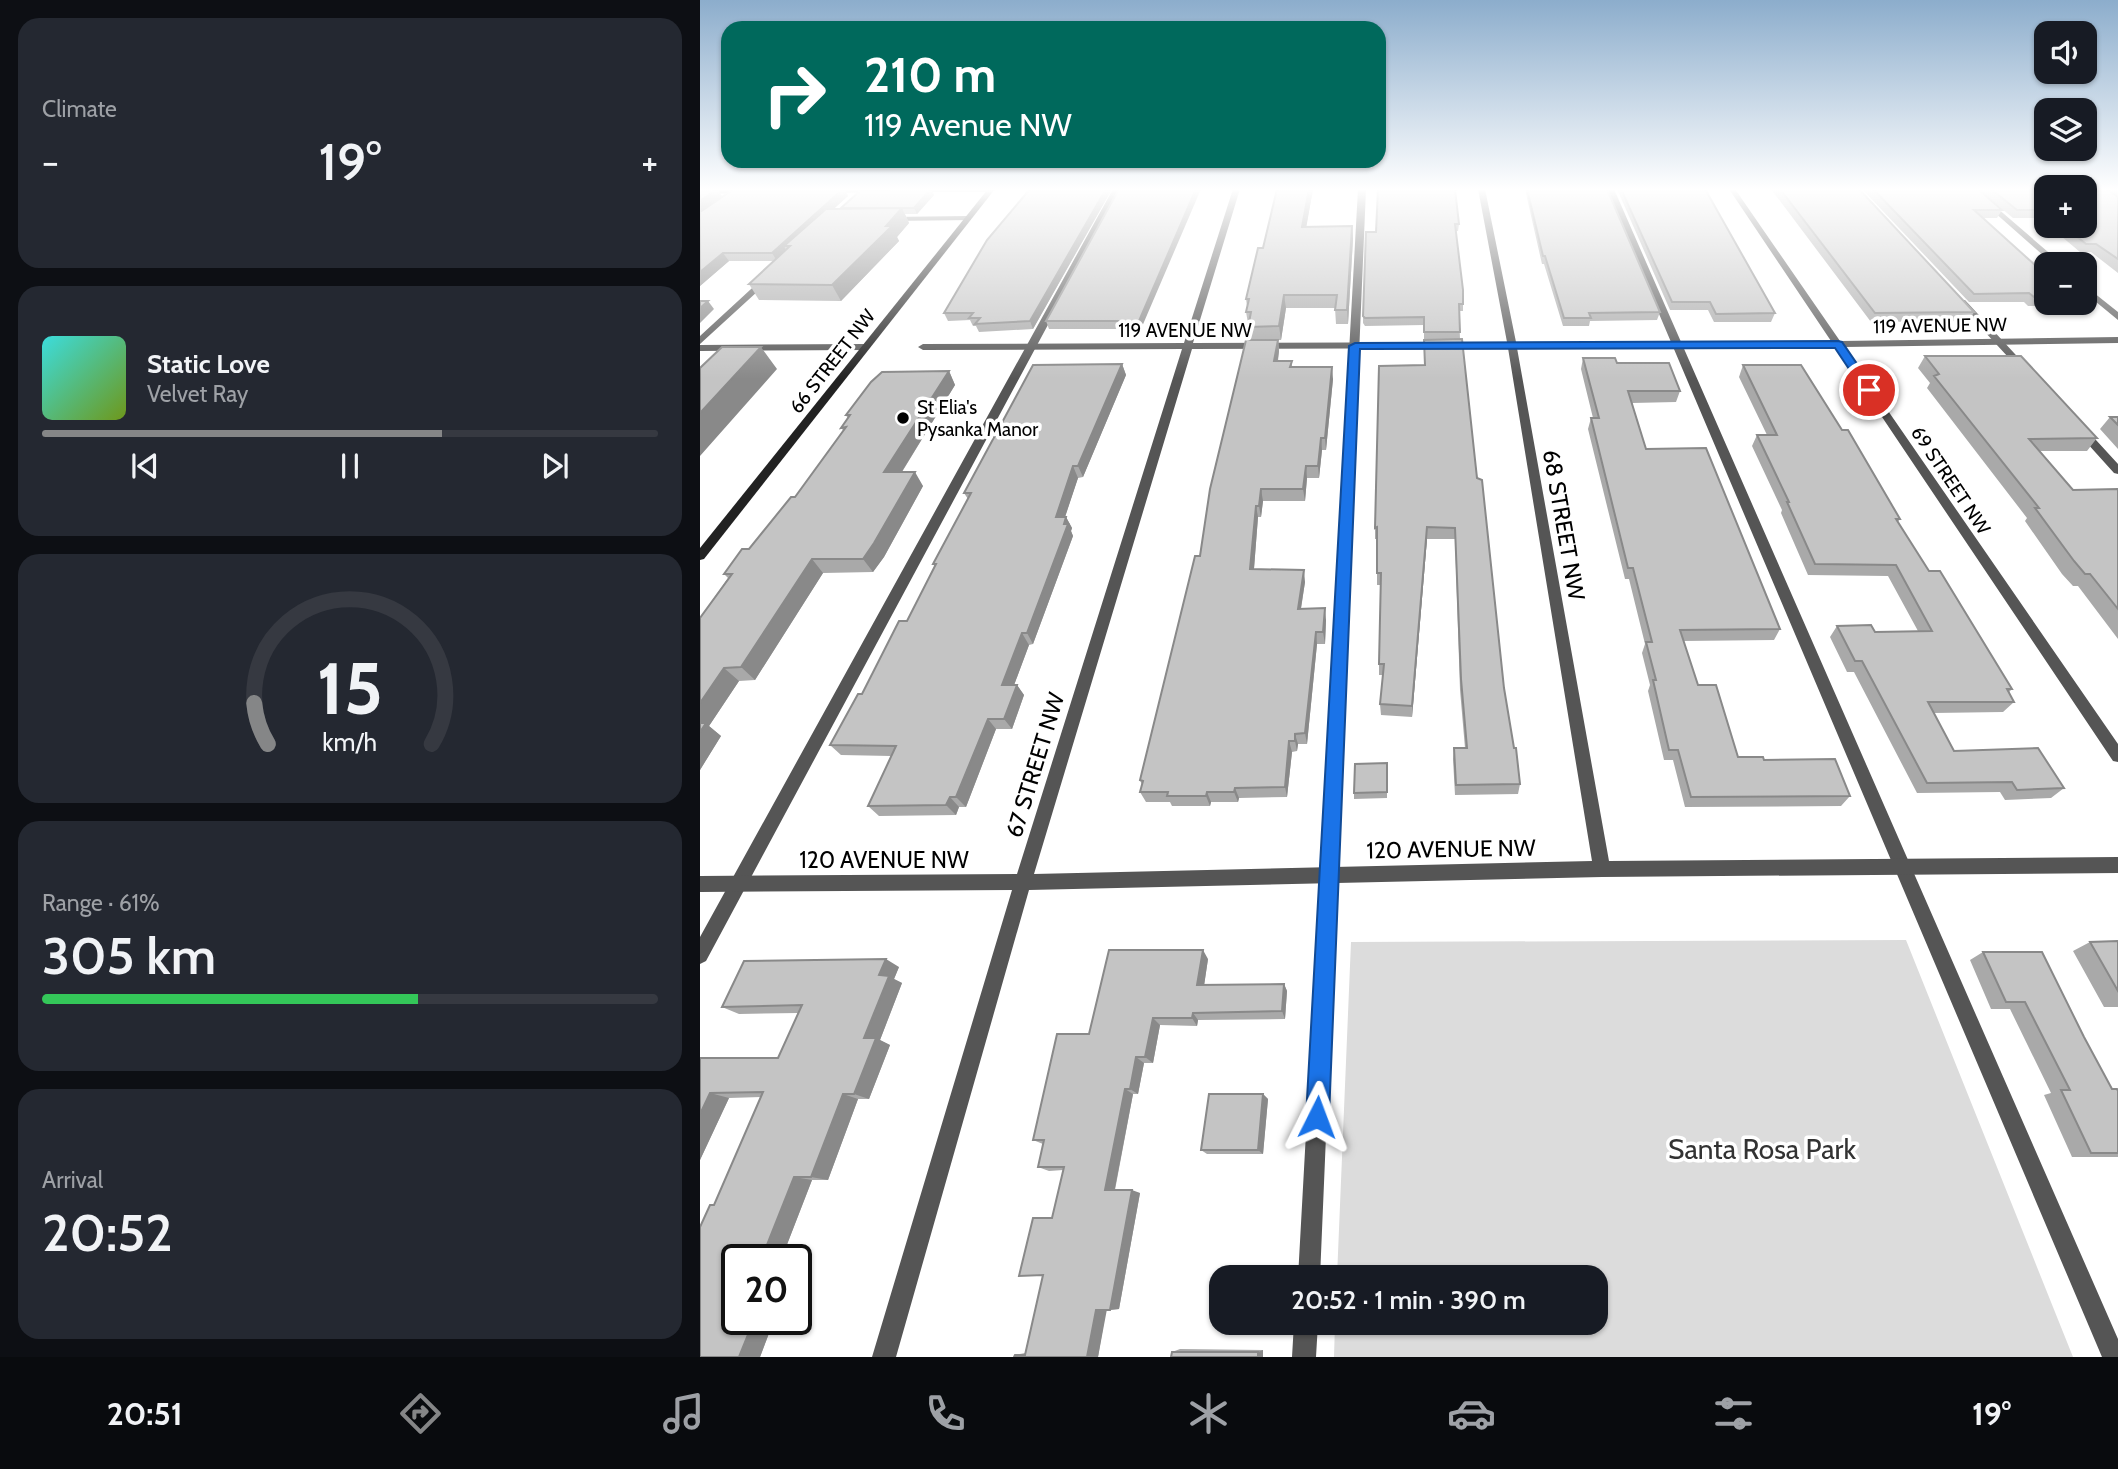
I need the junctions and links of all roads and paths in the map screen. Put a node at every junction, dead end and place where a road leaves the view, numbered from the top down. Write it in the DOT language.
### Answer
graph roads {
  1 [pos="941,252"];
  2 [pos="1083,252"];
  3 [pos="1216,252"];
  4 [pos="1359,252"];
  5 [pos="1494,252"];
  6 [pos="1636,252"];
  7 [pos="1775,252"];
  8 [pos="775,271"];
  9 [pos="1955,294"];
  10 [pos="2097,298"];
  11 [pos="2118,317"];
  12 [pos="2118,340"];
  13 [pos="700,341"];
  14 [pos="2000,342"];
  15 [pos="1838,344"];
  16 [pos="1512,345"];
  17 [pos="1675,345"];
  18 [pos="1355,346"];
  19 [pos="865,347"];
  20 [pos="923,347"];
  21 [pos="1031,347"];
  22 [pos="700,348"];
  23 [pos="1187,348"];
  24 [pos="2036,382"];
  25 [pos="2073,421"];
  26 [pos="2118,471"];
  27 [pos="700,556"];
  28 [pos="2118,756"];
  29 [pos="2118,865"];
  30 [pos="1901,867"];
  31 [pos="1602,869"];
  32 [pos="1330,874"];
  33 [pos="1023,882"];
  34 [pos="739,883"];
  35 [pos="700,884"];
  36 [pos="700,955"];
  37 [pos="1310,1265"];
  38 [pos="1305,1335"];
  39 [pos="884,1357"];
  40 [pos="1304,1357"];
  41 [pos="2114,1357"];
  1 -- 19 [label="main road, 66 STREET NW"];
  2 -- 21 [label="street"];
  3 -- 23 [label="street, 67 STREET NW"];
  4 -- 18 [label="street"];
  5 -- 16 [label="street, 68 STREET NW"];
  6 -- 17 [label="street"];
  7 -- 15 [label="street, 69 STREET NW"];
  8 -- 13 [label="street"];
  9 -- 14 [label="street"];
  10 -- 11 [label="street"];
  12 -- 14 [label="street, 119 AVENUE NW"];
  14 -- 15 [label="street, 119 AVENUE NW"];
  14 -- 24 [label="street"];
  15 -- 17 [label="street, 119 AVENUE NW"];
  15 -- 28 [label="street, 69 STREET NW"];
  16 -- 17 [label="street, 119 AVENUE NW"];
  16 -- 18 [label="street, 119 AVENUE NW"];
  16 -- 31 [label="street, 68 STREET NW"];
  17 -- 30 [label="street"];
  18 -- 23 [label="street, 119 AVENUE NW"];
  18 -- 32 [label="street"];
  19 -- 22 [label="street"];
  19 -- 27 [label="main road, 66 STREET NW"];
  20 -- 21 [label="street, 119 AVENUE NW"];
  21 -- 23 [label="street, 119 AVENUE NW"];
  21 -- 34 [label="street"];
  23 -- 33 [label="street, 67 STREET NW"];
  25 -- 26 [label="street"];
  29 -- 30 [label="street, 120 AVENUE NW"];
  30 -- 31 [label="street, 120 AVENUE NW"];
  30 -- 41 [label="street"];
  31 -- 32 [label="street, 120 AVENUE NW"];
  32 -- 33 [label="street, 120 AVENUE NW"];
  32 -- 37 [label="street"];
  33 -- 34 [label="street, 120 AVENUE NW"];
  33 -- 39 [label="street, 67 STREET NW"];
  34 -- 35 [label="street, 120 AVENUE NW"];
  34 -- 36 [label="street"];
  38 -- 40 [label="street"];
}
